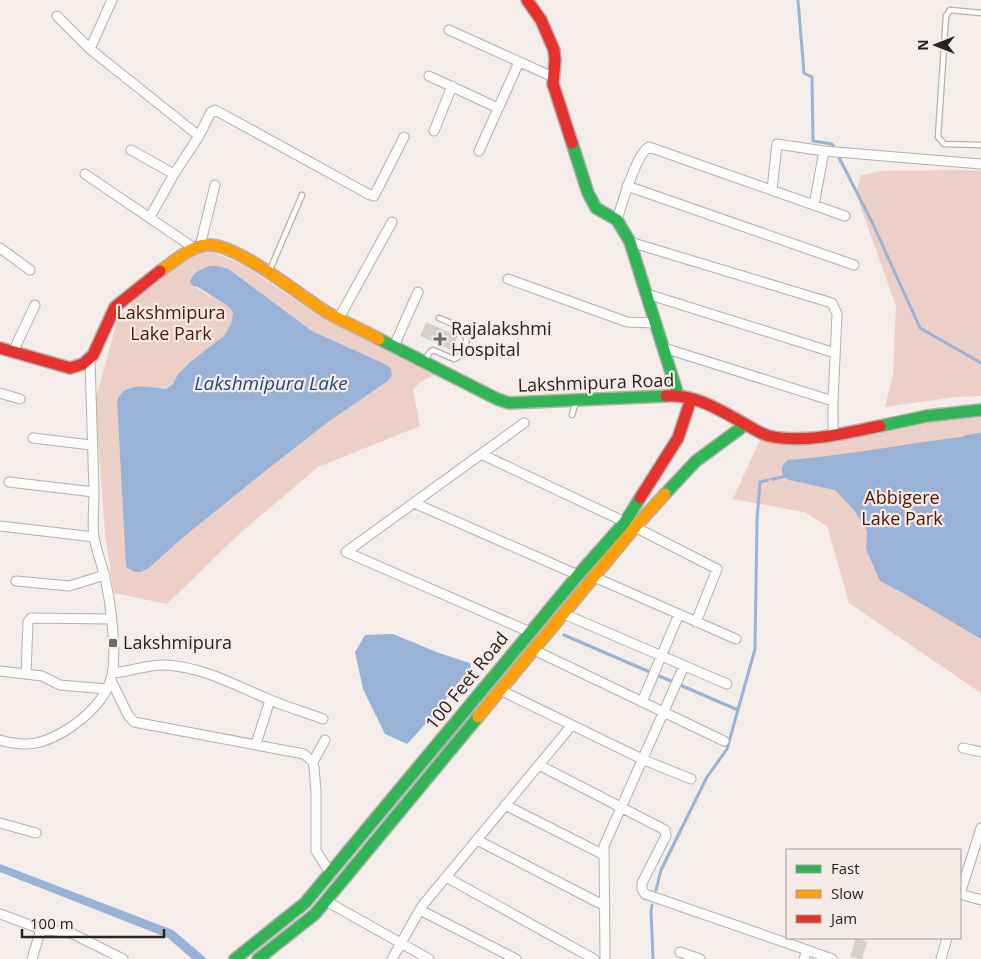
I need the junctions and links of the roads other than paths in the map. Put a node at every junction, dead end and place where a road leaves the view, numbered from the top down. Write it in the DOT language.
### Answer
graph roads {
  1 [pos="112,0"];
  2 [pos="528,0"];
  3 [pos="981,13"];
  4 [pos="58,16"];
  5 [pos="449,30"];
  6 [pos="90,49"];
  7 [pos="519,62"];
  8 [pos="429,76"];
  9 [pos="553,77"];
  10 [pos="452,86"];
  11 [pos="498,108"];
  12 [pos="434,131"];
  13 [pos="200,136"];
  14 [pos="404,137"];
  15 [pos="981,145"];
  16 [pos="131,150"];
  17 [pos="479,151"];
  18 [pos="824,151"];
  19 [pos="981,164"];
  20 [pos="85,174"];
  21 [pos="174,174"];
  22 [pos="215,185"];
  23 [pos="627,186"];
  24 [pos="772,190"];
  25 [pos="302,195"];
  26 [pos="814,204"];
  27 [pos="845,216"];
  28 [pos="150,217"];
  29 [pos="616,220"];
  30 [pos="392,222"];
  31 [pos="630,242"];
  32 [pos="197,247"];
  33 [pos="0,248"];
  34 [pos="854,265"];
  35 [pos="30,270"];
  36 [pos="268,273"];
  37 [pos="508,279"];
  38 [pos="418,292"];
  39 [pos="647,294"];
  40 [pos="35,305"];
  41 [pos="339,318"];
  42 [pos="438,318"];
  43 [pos="655,323"];
  44 [pos="394,346"];
  45 [pos="0,348"];
  46 [pos="664,348"];
  47 [pos="13,352"];
  48 [pos="835,353"];
  49 [pos="90,360"];
  50 [pos="424,361"];
  51 [pos="0,393"];
  52 [pos="678,395"];
  53 [pos="20,399"];
  54 [pos="691,399"];
  55 [pos="582,400"];
  56 [pos="833,401"];
  57 [pos="981,410"];
  58 [pos="572,415"];
  59 [pos="524,423"];
  60 [pos="745,425"];
  61 [pos="33,438"];
  62 [pos="833,441"];
  63 [pos="91,445"];
  64 [pos="481,454"];
  65 [pos="9,482"];
  66 [pos="94,492"];
  67 [pos="414,503"];
  68 [pos="630,525"];
  69 [pos="0,526"];
  70 [pos="94,537"];
  71 [pos="578,575"];
  72 [pos="104,576"];
  73 [pos="594,577"];
  74 [pos="16,581"];
  75 [pos="564,614"];
  76 [pos="679,614"];
  77 [pos="111,619"];
  78 [pos="696,622"];
  79 [pos="530,632"];
  80 [pos="736,639"];
  81 [pos="534,650"];
  82 [pos="661,656"];
  83 [pos="684,666"];
  84 [pos="0,671"];
  85 [pos="26,674"];
  86 [pos="112,676"];
  87 [pos="727,684"];
  88 [pos="106,689"];
  89 [pos="500,690"];
  90 [pos="270,700"];
  91 [pos="642,702"];
  92 [pos="665,712"];
  93 [pos="323,719"];
  94 [pos="572,725"];
  95 [pos="0,740"];
  96 [pos="324,740"];
  97 [pos="724,741"];
  98 [pos="256,744"];
  99 [pos="963,748"];
  100 [pos="981,752"];
  101 [pos="644,760"];
  102 [pos="313,762"];
  103 [pos="538,765"];
  104 [pos="691,779"];
  105 [pos="505,805"];
  106 [pos="622,807"];
  107 [pos="0,824"];
  108 [pos="980,832"];
  109 [pos="36,833"];
  110 [pos="477,840"];
  111 [pos="604,855"];
  112 [pos="331,874"];
  113 [pos="446,878"];
  114 [pos="961,892"];
  115 [pos="961,895"];
  116 [pos="981,900"];
  117 [pos="326,901"];
  118 [pos="604,906"];
  119 [pos="420,910"];
  120 [pos="0,914"];
  121 [pos="41,929"];
  122 [pos="947,939"];
  123 [pos="401,944"];
  124 [pos="680,952"];
  125 [pos="805,954"];
  126 [pos="32,959"];
  127 [pos="123,959"];
  128 [pos="235,959"];
  129 [pos="258,959"];
  130 [pos="392,959"];
  131 [pos="429,959"];
  132 [pos="516,959"];
  133 [pos="594,959"];
  134 [pos="605,959"];
  135 [pos="700,959"];
  136 [pos="832,959"];
  137 [pos="941,959"];
  1 -- 6 [label="street"];
  2 -- 9 [label="street"];
  3 -- 15 [label="lane"];
  4 -- 6 [label="street"];
  5 -- 7 [label="street"];
  6 -- 13 [label="street"];
  7 -- 9 [label="street"];
  7 -- 11 [label="street"];
  8 -- 10 [label="street"];
  9 -- 29 [label="street"];
  10 -- 11 [label="street"];
  10 -- 12 [label="street"];
  11 -- 17 [label="street"];
  13 -- 14 [label="street"];
  13 -- 21 [label="street"];
  16 -- 21 [label="street"];
  18 -- 19 [label="street"];
  18 -- 24 [label="street"];
  18 -- 26 [label="street"];
  20 -- 28 [label="street"];
  21 -- 28 [label="street"];
  22 -- 32 [label="street"];
  23 -- 24 [label="street"];
  23 -- 29 [label="street"];
  23 -- 34 [label="street"];
  24 -- 26 [label="street"];
  25 -- 36 [label="lane"];
  26 -- 27 [label="street"];
  28 -- 32 [label="street"];
  29 -- 31 [label="street"];
  30 -- 41 [label="street"];
  31 -- 39 [label="street"];
  31 -- 48 [label="street"];
  32 -- 36 [label="street, Lakshmipura Road"];
  32 -- 49 [label="street"];
  33 -- 35 [label="street"];
  36 -- 41 [label="street, Lakshmipura Road"];
  37 -- 43 [label="street"];
  38 -- 44 [label="street"];
  39 -- 43 [label="street"];
  39 -- 48 [label="street"];
  40 -- 47 [label="street"];
  41 -- 44 [label="street, Lakshmipura Road"];
  42 -- 50 [label="lane"];
  43 -- 46 [label="street"];
  44 -- 50 [label="street, Lakshmipura Road"];
  45 -- 47 [label="street"];
  46 -- 52 [label="street"];
  46 -- 56 [label="street"];
  47 -- 49 [label="street"];
  48 -- 56 [label="street"];
  49 -- 63 [label="street"];
  50 -- 55 [label="street, Lakshmipura Road"];
  51 -- 53 [label="street"];
  52 -- 54 [label="street, Lakshmipura Road"];
  52 -- 55 [label="street, Lakshmipura Road"];
  54 -- 60 [label="street, Lakshmipura Road"];
  54 -- 68 [label="street, 100 Feet Road"];
  55 -- 58 [label="lane"];
  56 -- 62 [label="street"];
  57 -- 62 [label="street, Lakshmipura Road"];
  59 -- 64 [label="street"];
  60 -- 62 [label="street, Lakshmipura Road"];
  60 -- 68 [label="street, 100 Feet Road"];
  61 -- 63 [label="street"];
  63 -- 66 [label="street"];
  64 -- 67 [label="street"];
  64 -- 68 [label="street"];
  65 -- 66 [label="street"];
  66 -- 70 [label="street"];
  67 -- 71 [label="street"];
  67 -- 79 [label="street"];
  68 -- 71 [label="street, 100 Feet Road"];
  68 -- 73 [label="street, 100 Feet Road"];
  68 -- 78 [label="street"];
  69 -- 70 [label="street"];
  70 -- 72 [label="street"];
  71 -- 79 [label="street, 100 Feet Road"];
  72 -- 74 [label="street"];
  72 -- 77 [label="street"];
  73 -- 75 [label="street, 100 Feet Road"];
  73 -- 76 [label="street"];
  75 -- 81 [label="street, 100 Feet Road"];
  75 -- 82 [label="street"];
  76 -- 78 [label="street"];
  76 -- 82 [label="street"];
  77 -- 85 [label="street"];
  77 -- 86 [label="street"];
  78 -- 80 [label="street"];
  79 -- 112 [label="street, 100 Feet Road"];
  81 -- 89 [label="street, 100 Feet Road"];
  81 -- 91 [label="street"];
  82 -- 83 [label="street"];
  82 -- 91 [label="street"];
  83 -- 87 [label="street"];
  83 -- 92 [label="street"];
  84 -- 85 [label="street"];
  85 -- 88 [label="street"];
  86 -- 88 [label="street"];
  86 -- 90 [label="street"];
  86 -- 98 [label="street"];
  88 -- 95 [label="street"];
  89 -- 94 [label="street"];
  89 -- 117 [label="street, 100 Feet Road"];
  90 -- 93 [label="street"];
  90 -- 98 [label="street"];
  91 -- 92 [label="street"];
  92 -- 97 [label="street"];
  92 -- 101 [label="street"];
  94 -- 101 [label="street"];
  94 -- 103 [label="street"];
  96 -- 102 [label="street"];
  98 -- 102 [label="street"];
  99 -- 100 [label="street"];
  101 -- 104 [label="street"];
  101 -- 106 [label="street"];
  102 -- 112 [label="street"];
  103 -- 105 [label="street"];
  103 -- 106 [label="street"];
  105 -- 110 [label="street"];
  105 -- 111 [label="street"];
  106 -- 111 [label="street"];
  106 -- 125 [label="street"];
  107 -- 109 [label="street"];
  108 -- 114 [label="street"];
  110 -- 113 [label="street"];
  110 -- 118 [label="street"];
  111 -- 118 [label="street"];
  112 -- 128 [label="street, 100 Feet Road"];
  113 -- 119 [label="street"];
  113 -- 133 [label="street"];
  115 -- 116 [label="street"];
  117 -- 123 [label="street"];
  117 -- 129 [label="street, 100 Feet Road"];
  118 -- 134 [label="street"];
  119 -- 123 [label="street"];
  119 -- 132 [label="street"];
  120 -- 121 [label="street"];
  121 -- 126 [label="street"];
  121 -- 127 [label="street"];
  122 -- 137 [label="street"];
  123 -- 130 [label="street"];
  123 -- 131 [label="street"];
  124 -- 135 [label="street"];
  125 -- 136 [label="street"];
}
